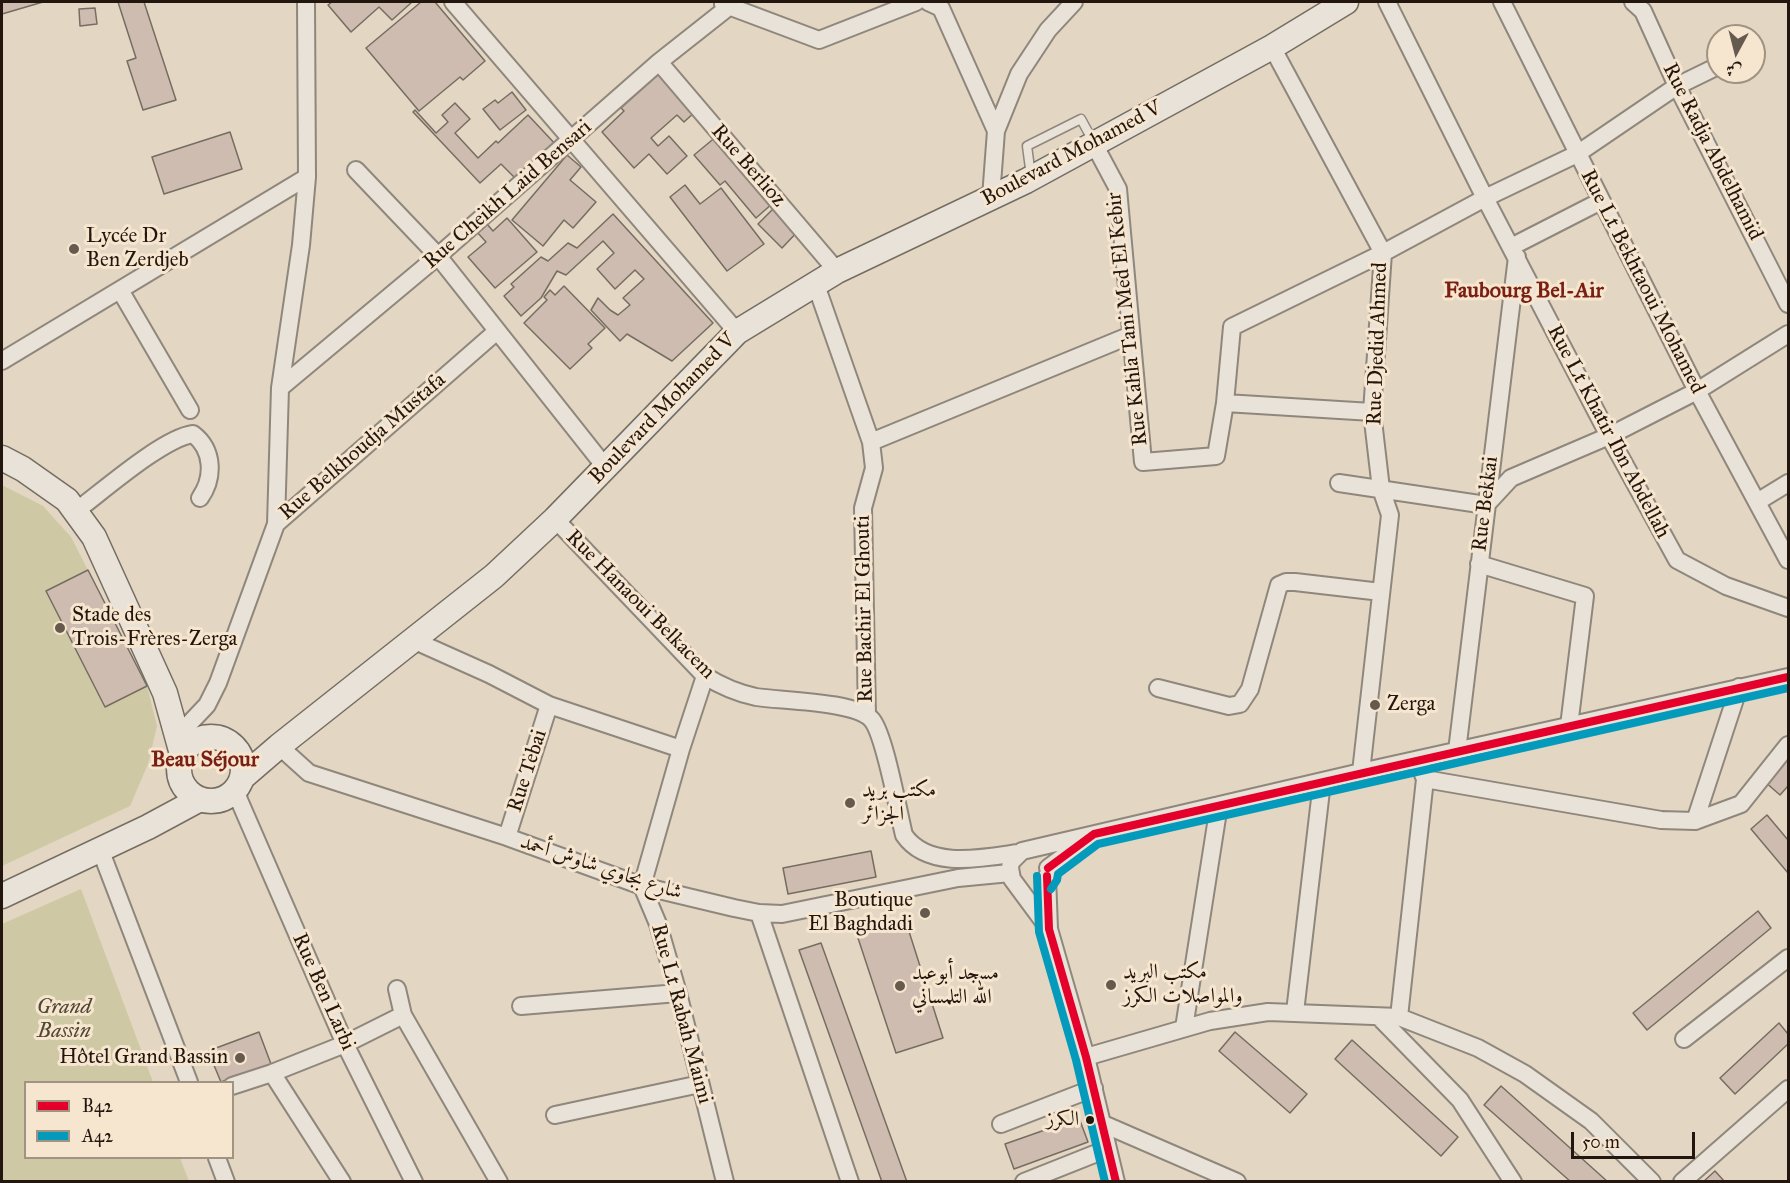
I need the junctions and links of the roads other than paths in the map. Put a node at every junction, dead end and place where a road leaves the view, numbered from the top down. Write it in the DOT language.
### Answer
graph roads {
  1 [pos="306,2"];
  2 [pos="453,2"];
  3 [pos="916,2"];
  4 [pos="928,2"];
  5 [pos="1074,2"];
  6 [pos="1346,2"];
  7 [pos="1387,2"];
  8 [pos="1502,2"];
  9 [pos="1633,2"];
  10 [pos="727,3"];
  11 [pos="1272,47"];
  12 [pos="659,62"];
  13 [pos="1706,72"];
  14 [pos="1677,86"];
  15 [pos="996,131"];
  16 [pos="572,139"];
  17 [pos="1094,144"];
  18 [pos="1577,154"];
  19 [pos="356,170"];
  20 [pos="307,177"];
  21 [pos="991,197"];
  22 [pos="1485,198"];
  23 [pos="1601,201"];
  24 [pos="1514,252"];
  25 [pos="1383,253"];
  26 [pos="438,256"];
  27 [pos="837,271"];
  28 [pos="816,285"];
  29 [pos="120,290"];
  30 [pos="1788,304"];
  31 [pos="497,331"];
  32 [pos="737,332"];
  33 [pos="1788,334"];
  34 [pos="1131,335"];
  35 [pos="2,361"];
  36 [pos="280,388"];
  37 [pos="1697,391"];
  38 [pos="1225,403"];
  39 [pos="190,410"];
  40 [pos="1372,412"];
  41 [pos="1609,436"];
  42 [pos="871,442"];
  43 [pos="2,458"];
  44 [pos="606,468"];
  45 [pos="1339,483"];
  46 [pos="1788,483"];
  47 [pos="1381,489"];
  48 [pos="200,498"];
  49 [pos="1757,502"];
  50 [pos="1486,505"];
  51 [pos="76,511"];
  52 [pos="555,519"];
  53 [pos="276,524"];
  54 [pos="1788,560"];
  55 [pos="1479,564"];
  56 [pos="1381,592"];
  57 [pos="1788,608"];
  58 [pos="413,640"];
  59 [pos="705,676"];
  60 [pos="1788,676"];
  61 [pos="1738,687"];
  62 [pos="1158,688"];
  63 [pos="165,693"];
  64 [pos="549,705"];
  65 [pos="867,716"];
  66 [pos="1569,726"];
  67 [pos="195,731"];
  68 [pos="1788,745"];
  69 [pos="279,746"];
  70 [pos="681,749"];
  71 [pos="239,751"];
  72 [pos="1457,751"];
  73 [pos="182,754"];
  74 [pos="1417,760"];
  75 [pos="1361,772"];
  76 [pos="1425,779"];
  77 [pos="1322,783"];
  78 [pos="237,791"];
  79 [pos="192,793"];
  80 [pos="1219,805"];
  81 [pos="1695,821"];
  82 [pos="1094,834"];
  83 [pos="507,837"];
  84 [pos="100,849"];
  85 [pos="1023,852"];
  86 [pos="1047,872"];
  87 [pos="1013,878"];
  88 [pos="642,886"];
  89 [pos="2,896"];
  90 [pos="759,913"];
  91 [pos="1049,929"];
  92 [pos="1788,958"];
  93 [pos="397,989"];
  94 [pos="678,993"];
  95 [pos="521,1006"];
  96 [pos="1295,1012"];
  97 [pos="403,1015"];
  98 [pos="1378,1017"];
  99 [pos="1399,1017"];
  100 [pos="1184,1028"];
  101 [pos="1684,1038"];
  102 [pos="345,1044"];
  103 [pos="1086,1057"];
  104 [pos="272,1073"];
  105 [pos="188,1081"];
  106 [pos="700,1084"];
  107 [pos="234,1085"];
  108 [pos="1094,1088"];
  109 [pos="1788,1089"];
  110 [pos="555,1115"];
  111 [pos="1101,1123"];
  112 [pos="1001,1124"];
  113 [pos="1107,1149"];
  114 [pos="217,1159"];
  115 [pos="226,1182"];
  116 [pos="342,1182"];
  117 [pos="414,1182"];
  118 [pos="499,1182"];
  119 [pos="725,1182"];
  120 [pos="850,1182"];
  121 [pos="1024,1182"];
  122 [pos="1116,1182"];
  123 [pos="1236,1182"];
  124 [pos="1513,1182"];
  125 [pos="1652,1182"];
  126 [pos="1682,1182"];
  1 -- 20 [label="street, Rue Belkhoudja Mustafa"];
  2 -- 16 [label="street"];
  3 -- 10 [label="street"];
  4 -- 15 [label="street"];
  5 -- 15 [label="street"];
  6 -- 11 [label="main road, Boulevard Mohamed V"];
  7 -- 22 [label="street, Rue Lt Khatir Ibn Abdellah"];
  8 -- 18 [label="street, Rue Lt Bekhtaoui Mohamed"];
  9 -- 14 [label="street, Rue Radja Abdelhamid"];
  10 -- 12 [label="street, Rue Cheikh Laid Bensari"];
  11 -- 17 [label="main road, Boulevard Mohamed V"];
  11 -- 25 [label="street, Rue Djedid Ahmed"];
  12 -- 16 [label="street, Rue Cheikh Laid Bensari"];
  12 -- 27 [label="street, Rue Berlioz"];
  13 -- 14 [label="street"];
  14 -- 18 [label="street"];
  14 -- 30 [label="street, Rue Radja Abdelhamid"];
  15 -- 21 [label="street"];
  16 -- 26 [label="street, Rue Cheikh Laid Bensari"];
  16 -- 32 [label="street"];
  17 -- 21 [label="main road, Boulevard Mohamed V"];
  17 -- 34 [label="street, Rue Kahla Tani Med El Kebir"];
  18 -- 22 [label="street"];
  18 -- 23 [label="street, Rue Lt Bekhtaoui Mohamed"];
  19 -- 26 [label="street"];
  20 -- 29 [label="street"];
  20 -- 36 [label="street, Rue Belkhoudja Mustafa"];
  21 -- 27 [label="main road, Boulevard Mohamed V"];
  22 -- 24 [label="street, Rue Lt Khatir Ibn Abdellah"];
  22 -- 25 [label="street"];
  23 -- 24 [label="street"];
  23 -- 37 [label="street, Rue Lt Bekhtaoui Mohamed"];
  24 -- 41 [label="street, Rue Lt Khatir Ibn Abdellah"];
  24 -- 50 [label="street, Rue Bekkai"];
  25 -- 38 [label="street"];
  25 -- 40 [label="street, Rue Djedid Ahmed"];
  26 -- 31 [label="street"];
  26 -- 36 [label="street, Rue Cheikh Laid Bensari"];
  27 -- 28 [label="main road, Boulevard Mohamed V"];
  28 -- 32 [label="main road, Boulevard Mohamed V"];
  28 -- 42 [label="street, Rue Bachir El Ghouti"];
  29 -- 35 [label="street"];
  29 -- 39 [label="street"];
  31 -- 44 [label="street"];
  31 -- 53 [label="street, Rue Belkhoudja Mustafa"];
  32 -- 44 [label="main road, Boulevard Mohamed V"];
  33 -- 37 [label="street"];
  34 -- 38 [label="street, Rue Kahla Tani Med El Kebir"];
  34 -- 42 [label="street"];
  36 -- 53 [label="street, Rue Belkhoudja Mustafa"];
  37 -- 41 [label="street"];
  37 -- 49 [label="street, Rue Lt Bekhtaoui Mohamed"];
  38 -- 40 [label="street"];
  40 -- 47 [label="street, Rue Djedid Ahmed"];
  41 -- 50 [label="street"];
  41 -- 57 [label="street, Rue Lt Khatir Ibn Abdellah"];
  42 -- 65 [label="street, Rue Bachir El Ghouti"];
  43 -- 51 [label="main road"];
  44 -- 52 [label="main road, Boulevard Mohamed V"];
  45 -- 47 [label="street"];
  46 -- 49 [label="street"];
  47 -- 50 [label="street"];
  47 -- 56 [label="street, Rue Djedid Ahmed"];
  48 -- 51 [label="street"];
  49 -- 54 [label="street, Rue Lt Bekhtaoui Mohamed"];
  50 -- 55 [label="street, Rue Bekkai"];
  51 -- 63 [label="main road"];
  52 -- 58 [label="main road, Boulevard Mohamed V"];
  52 -- 59 [label="street, Rue Hanaoui Belkacem"];
  53 -- 67 [label="street"];
  55 -- 66 [label="street"];
  55 -- 72 [label="street, Rue Bekkai"];
  56 -- 62 [label="street"];
  56 -- 75 [label="street, Rue Djedid Ahmed"];
  58 -- 64 [label="street"];
  58 -- 69 [label="main road, Boulevard Mohamed V"];
  59 -- 65 [label="street, Rue Hanaoui Belkacem"];
  59 -- 70 [label="street"];
  60 -- 61 [label="street"];
  61 -- 66 [label="street"];
  61 -- 81 [label="street"];
  63 -- 67 [label="main road"];
  63 -- 73 [label="main road"];
  64 -- 70 [label="street"];
  64 -- 83 [label="street, Rue Tebai"];
  65 -- 85 [label="street, Rue Bachir El Ghouti"];
  66 -- 72 [label="street"];
  67 -- 71 [label="main road"];
  67 -- 73 [label="main road"];
  68 -- 81 [label="street"];
  69 -- 71 [label="main road"];
  69 -- 78 [label="main road, Boulevard Mohamed V"];
  69 -- 83 [label="street, شارع بجاوي شاوش أحمد"];
  70 -- 88 [label="street"];
  71 -- 78 [label="main road"];
  72 -- 74 [label="street"];
  73 -- 79 [label="main road"];
  74 -- 75 [label="street"];
  74 -- 76 [label="street"];
  75 -- 77 [label="street"];
  76 -- 81 [label="street"];
  76 -- 99 [label="street"];
  77 -- 80 [label="street"];
  77 -- 96 [label="street"];
  78 -- 79 [label="main road"];
  78 -- 102 [label="street, Rue Ben Larbi"];
  79 -- 84 [label="main road"];
  80 -- 82 [label="street"];
  80 -- 100 [label="street"];
  82 -- 85 [label="street"];
  82 -- 86 [label="street"];
  83 -- 88 [label="street, شارع بجاوي شاوش أحمد"];
  84 -- 89 [label="main road"];
  84 -- 105 [label="street"];
  85 -- 86 [label="street"];
  85 -- 87 [label="street"];
  86 -- 87 [label="street"];
  86 -- 91 [label="street"];
  87 -- 90 [label="street, شارع بجاوي شاوش أحمد"];
  87 -- 91 [label="street"];
  88 -- 90 [label="street, شارع بجاوي شاوش أحمد"];
  88 -- 94 [label="street, Rue Lt Rabah Maimi"];
  90 -- 120 [label="street"];
  91 -- 103 [label="street"];
  92 -- 101 [label="street"];
  93 -- 97 [label="street"];
  94 -- 95 [label="street"];
  94 -- 106 [label="street, Rue Lt Rabah Maimi"];
  96 -- 98 [label="street"];
  96 -- 100 [label="street"];
  97 -- 102 [label="street"];
  97 -- 118 [label="street"];
  98 -- 99 [label="street"];
  98 -- 124 [label="street"];
  99 -- 125 [label="street"];
  100 -- 103 [label="street"];
  102 -- 104 [label="street"];
  102 -- 117 [label="street, Rue Ben Larbi"];
  103 -- 108 [label="street"];
  104 -- 107 [label="street"];
  104 -- 116 [label="street"];
  106 -- 110 [label="street"];
  106 -- 119 [label="street, Rue Lt Rabah Maimi"];
  108 -- 111 [label="street"];
  108 -- 112 [label="street"];
  109 -- 126 [label="street"];
  111 -- 113 [label="street"];
  111 -- 123 [label="street"];
  113 -- 121 [label="street"];
  113 -- 122 [label="street"];
  114 -- 115 [label="street"];
}
